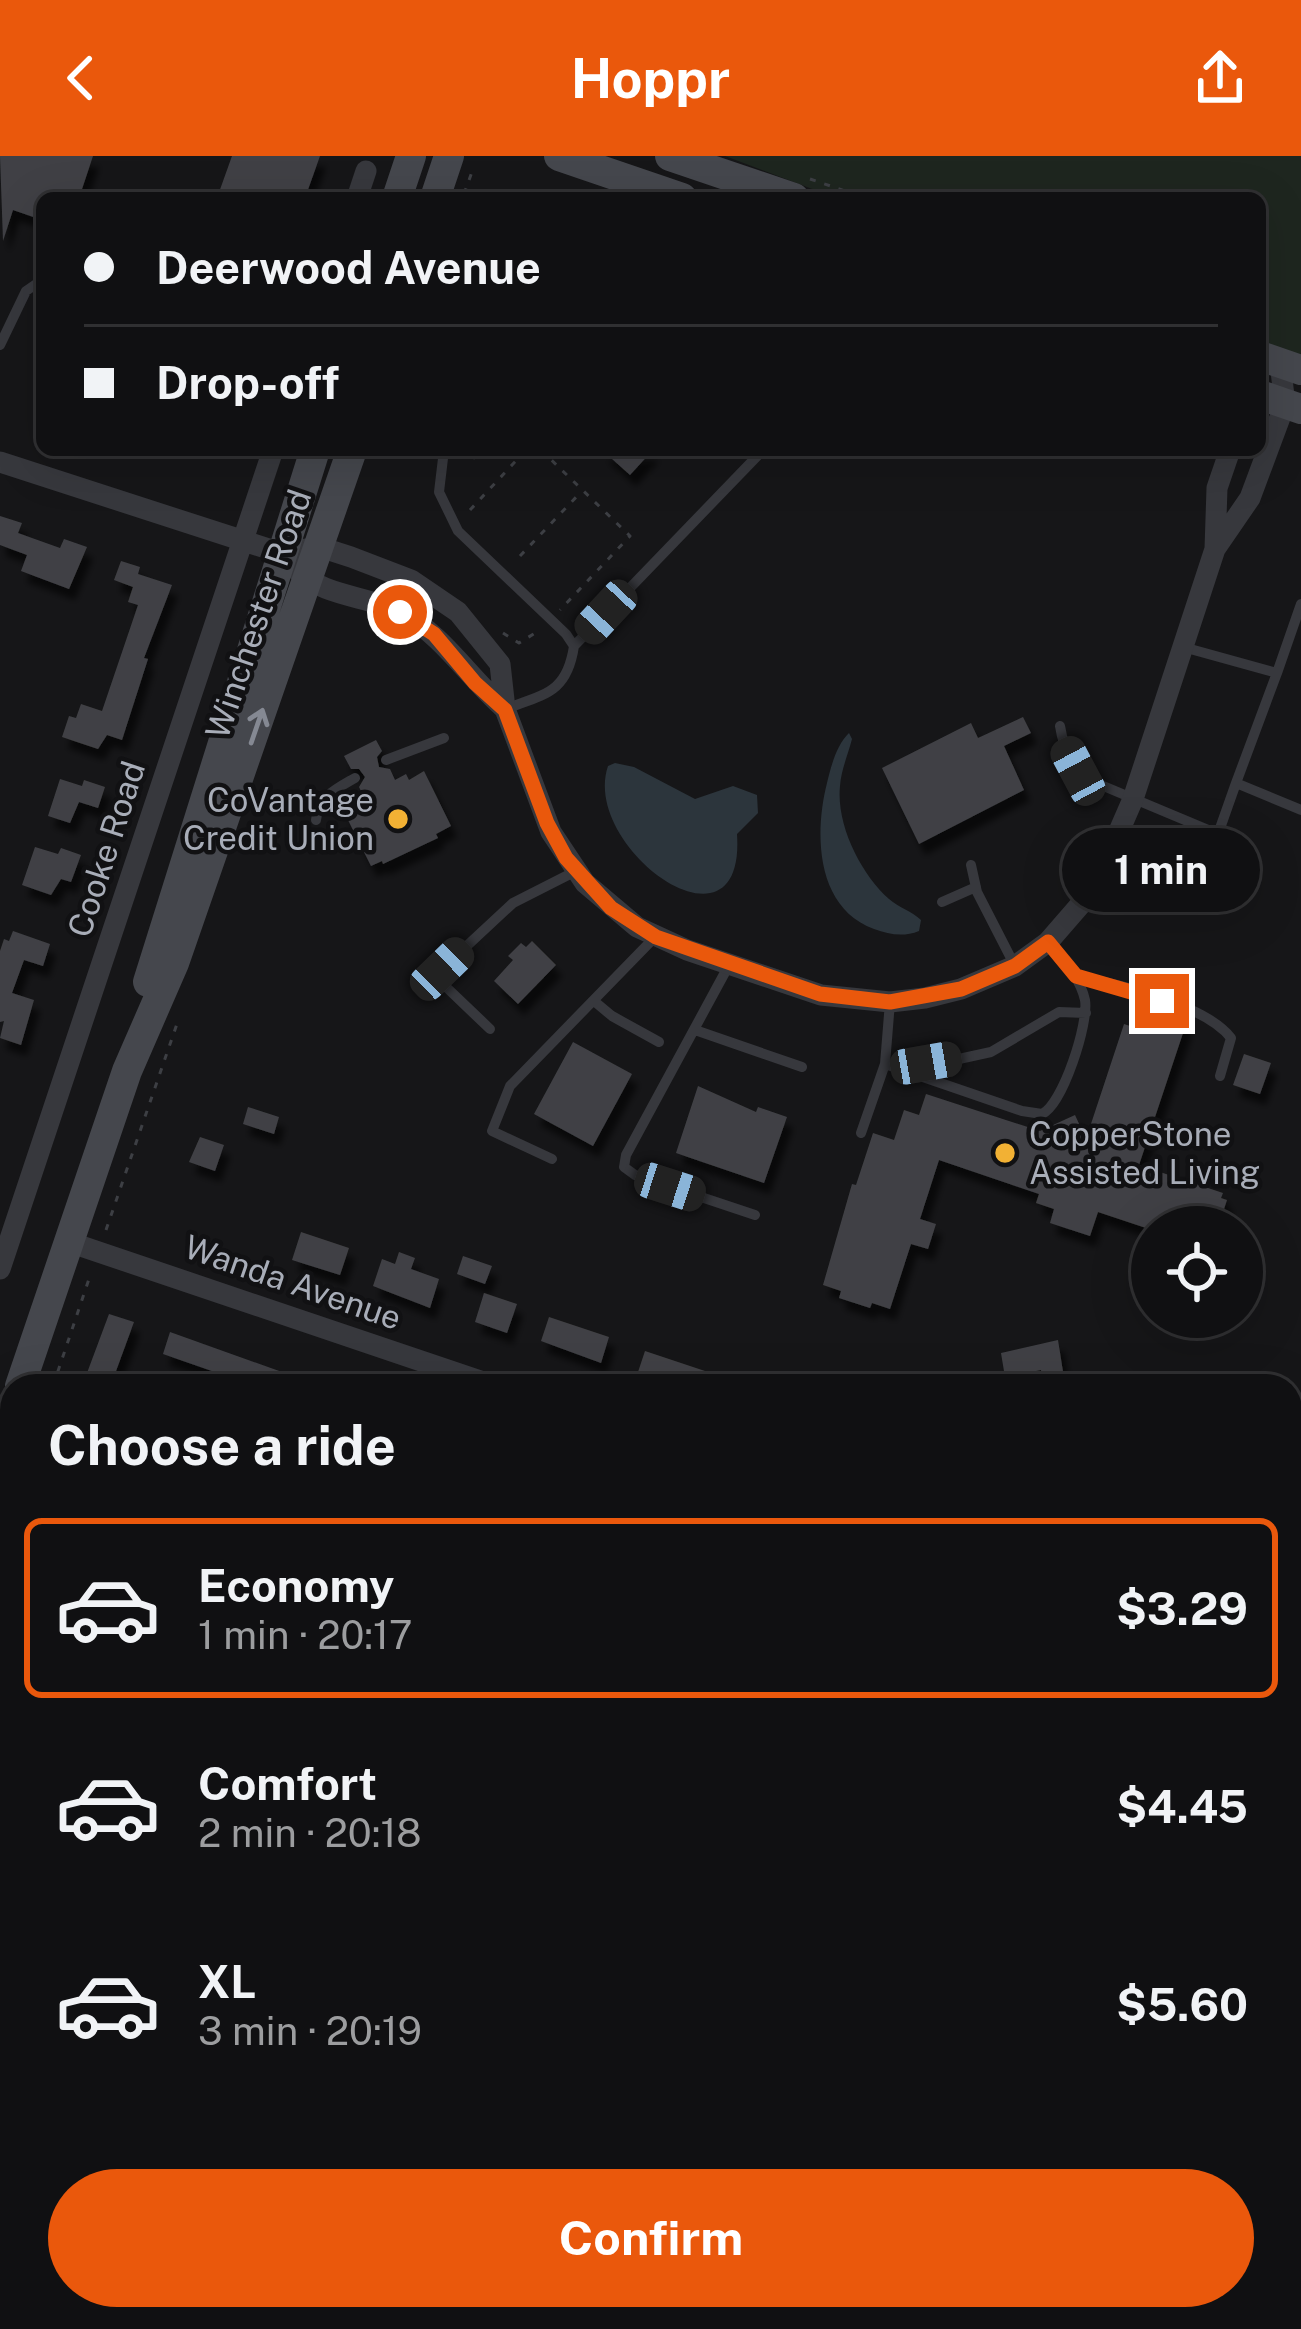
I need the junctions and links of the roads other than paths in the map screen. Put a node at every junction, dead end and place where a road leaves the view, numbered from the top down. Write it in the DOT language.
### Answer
graph roads {
  1 [pos="411,156"];
  2 [pos="559,156"];
  3 [pos="670,156"];
  4 [pos="461,161"];
  5 [pos="366,171"];
  6 [pos="360,192"];
  7 [pos="399,192"];
  8 [pos="439,192"];
  9 [pos="664,192"];
  10 [pos="776,192"];
  11 [pos="36,284"];
  12 [pos="0,345"];
  13 [pos="1275,368"];
  14 [pos="1282,403"];
  15 [pos="1266,450"];
  16 [pos="271,456"];
  17 [pos="313,456"];
  18 [pos="350,456"];
  19 [pos="443,456"];
  20 [pos="757,456"];
  21 [pos="1229,456"];
  22 [pos="1264,456"];
  23 [pos="0,461"];
  24 [pos="243,542"];
  25 [pos="320,547"];
  26 [pos="1215,550"];
  27 [pos="281,554"];
  28 [pos="308,580"];
  29 [pos="1301,604"];
  30 [pos="574,646"];
  31 [pos="1183,646"];
  32 [pos="1277,673"];
  33 [pos="505,710"];
  34 [pos="1060,726"];
  35 [pos="444,738"];
  36 [pos="386,760"];
  37 [pos="355,778"];
  38 [pos="1237,783"];
  39 [pos="1132,799"];
  40 [pos="1301,810"];
  41 [pos="316,820"];
  42 [pos="971,865"];
  43 [pos="576,871"];
  44 [pos="976,887"];
  45 [pos="942,902"];
  46 [pos="656,937"];
  47 [pos="1048,942"];
  48 [pos="728,965"];
  49 [pos="1015,966"];
  50 [pos="1076,976"];
  51 [pos="595,1001"];
  52 [pos="890,1002"];
  53 [pos="1086,1013"];
  54 [pos="490,1028"];
  55 [pos="695,1030"];
  56 [pos="659,1042"];
  57 [pos="885,1064"];
  58 [pos="802,1067"];
  59 [pos="127,1071"];
  60 [pos="904,1071"];
  61 [pos="1220,1076"];
  62 [pos="861,1133"];
  63 [pos="552,1159"];
  64 [pos="755,1215"];
  65 [pos="69,1242"];
  66 [pos="0,1269"];
  67 [pos="24,1374"];
  68 [pos="460,1374"];
  1 -- 7 [label="main road"];
  2 -- 9 [label="main road"];
  3 -- 10 [label="main road"];
  4 -- 8 [label="main road"];
  5 -- 6 [label="street"];
  11 -- 12 [label="lane"];
  13 -- 14 [label="street"];
  14 -- 15 [label="street"];
  16 -- 24 [label="street, Cooke Road"];
  17 -- 27 [label="main road, Winchester Road"];
  18 -- 25 [label="main road, Winchester Road"];
  19 -- 30 [label="lane"];
  20 -- 30 [label="lane"];
  21 -- 26 [label="street"];
  22 -- 26 [label="street"];
  23 -- 24 [label="street"];
  24 -- 27 [label="street"];
  24 -- 66 [label="street, Cooke Road"];
  25 -- 27 [label="street"];
  25 -- 28 [label="main road, Winchester Road"];
  25 -- 33 [label="street"];
  26 -- 31 [label="street"];
  27 -- 28 [label="street"];
  27 -- 59 [label="main road, Winchester Road"];
  28 -- 33 [label="street"];
  59 -- 28 [label="main road, Winchester Road, one-way"];
  29 -- 32 [label="lane"];
  30 -- 33 [label="lane"];
  31 -- 32 [label="lane"];
  31 -- 39 [label="street"];
  32 -- 38 [label="lane"];
  33 -- 43 [label="street"];
  34 -- 39 [label="lane"];
  35 -- 36 [label="lane"];
  37 -- 41 [label="lane"];
  38 -- 39 [label="lane"];
  38 -- 40 [label="lane"];
  39 -- 47 [label="street"];
  42 -- 44 [label="lane"];
  43 -- 46 [label="street"];
  43 -- 54 [label="lane"];
  44 -- 45 [label="lane"];
  44 -- 49 [label="lane"];
  46 -- 48 [label="street"];
  46 -- 51 [label="lane"];
  47 -- 49 [label="street"];
  47 -- 50 [label="lane"];
  48 -- 52 [label="street"];
  48 -- 55 [label="lane"];
  49 -- 52 [label="street"];
  50 -- 53 [label="lane"];
  50 -- 61 [label="lane"];
  51 -- 56 [label="lane"];
  51 -- 63 [label="lane"];
  52 -- 57 [label="lane"];
  53 -- 60 [label="lane"];
  53 -- 60 [label="lane"];
  55 -- 58 [label="lane"];
  55 -- 64 [label="lane"];
  57 -- 60 [label="lane"];
  57 -- 62 [label="lane"];
  59 -- 65 [label="main road, Winchester Road"];
  65 -- 67 [label="main road, Winchester Road"];
  65 -- 68 [label="street, Wanda Avenue"];
}
